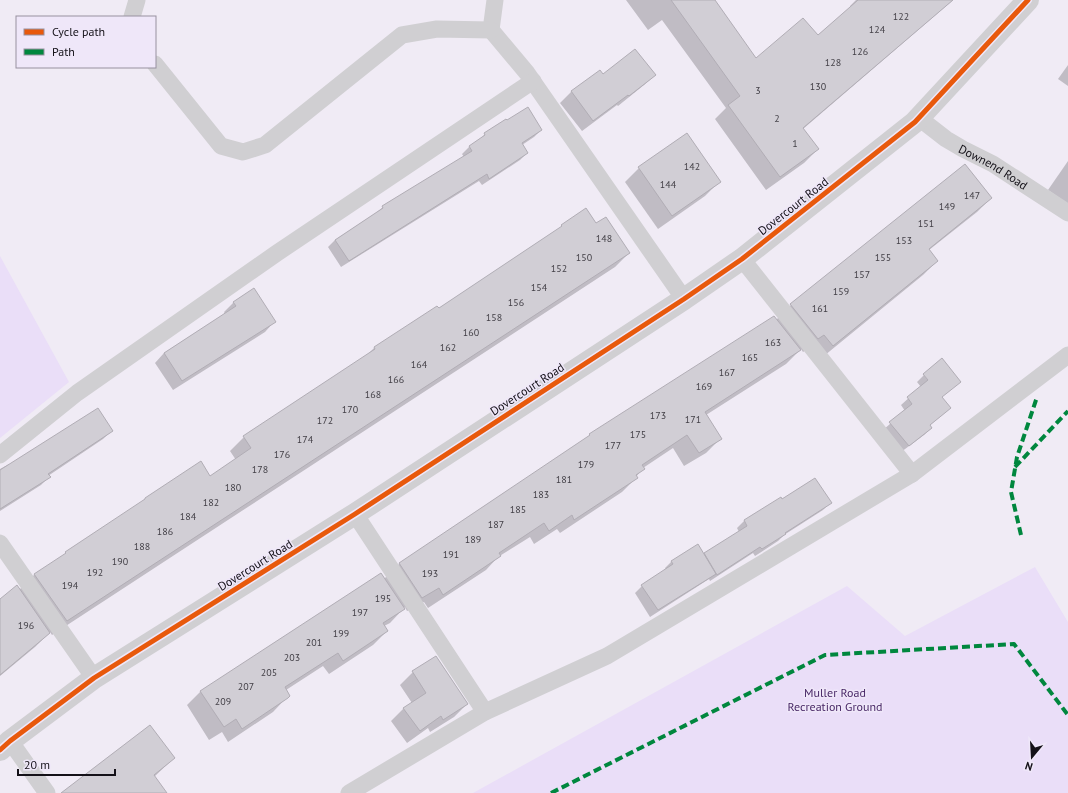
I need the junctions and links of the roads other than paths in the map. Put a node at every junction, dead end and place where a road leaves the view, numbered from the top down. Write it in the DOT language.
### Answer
graph roads {
  1 [pos="137,0"];
  2 [pos="495,0"];
  3 [pos="1028,0"];
  4 [pos="132,16"];
  5 [pos="491,30"];
  6 [pos="156,65"];
  7 [pos="533,81"];
  8 [pos="919,118"];
  9 [pos="1068,213"];
  10 [pos="742,259"];
  11 [pos="684,299"];
  12 [pos="1068,355"];
  13 [pos="0,455"];
  14 [pos="912,474"];
  15 [pos="355,514"];
  16 [pos="0,543"];
  17 [pos="94,678"];
  18 [pos="485,712"];
  19 [pos="5,745"];
  20 [pos="47,793"];
  21 [pos="349,793"];
  1 -- 4 [label="lane"];
  2 -- 5 [label="lane"];
  3 -- 8 [label="street, Dovercourt Road"];
  5 -- 6 [label="lane"];
  5 -- 7 [label="lane"];
  7 -- 11 [label="lane"];
  7 -- 13 [label="lane"];
  8 -- 9 [label="lane, Downend Road"];
  8 -- 10 [label="street, Dovercourt Road"];
  10 -- 11 [label="street, Dovercourt Road"];
  10 -- 14 [label="lane"];
  11 -- 15 [label="street, Dovercourt Road"];
  12 -- 14 [label="lane"];
  14 -- 18 [label="lane"];
  15 -- 17 [label="street, Dovercourt Road"];
  15 -- 18 [label="lane"];
  16 -- 17 [label="lane"];
  17 -- 19 [label="street, Dovercourt Road"];
  18 -- 21 [label="lane"];
  19 -- 20 [label="lane"];
}
